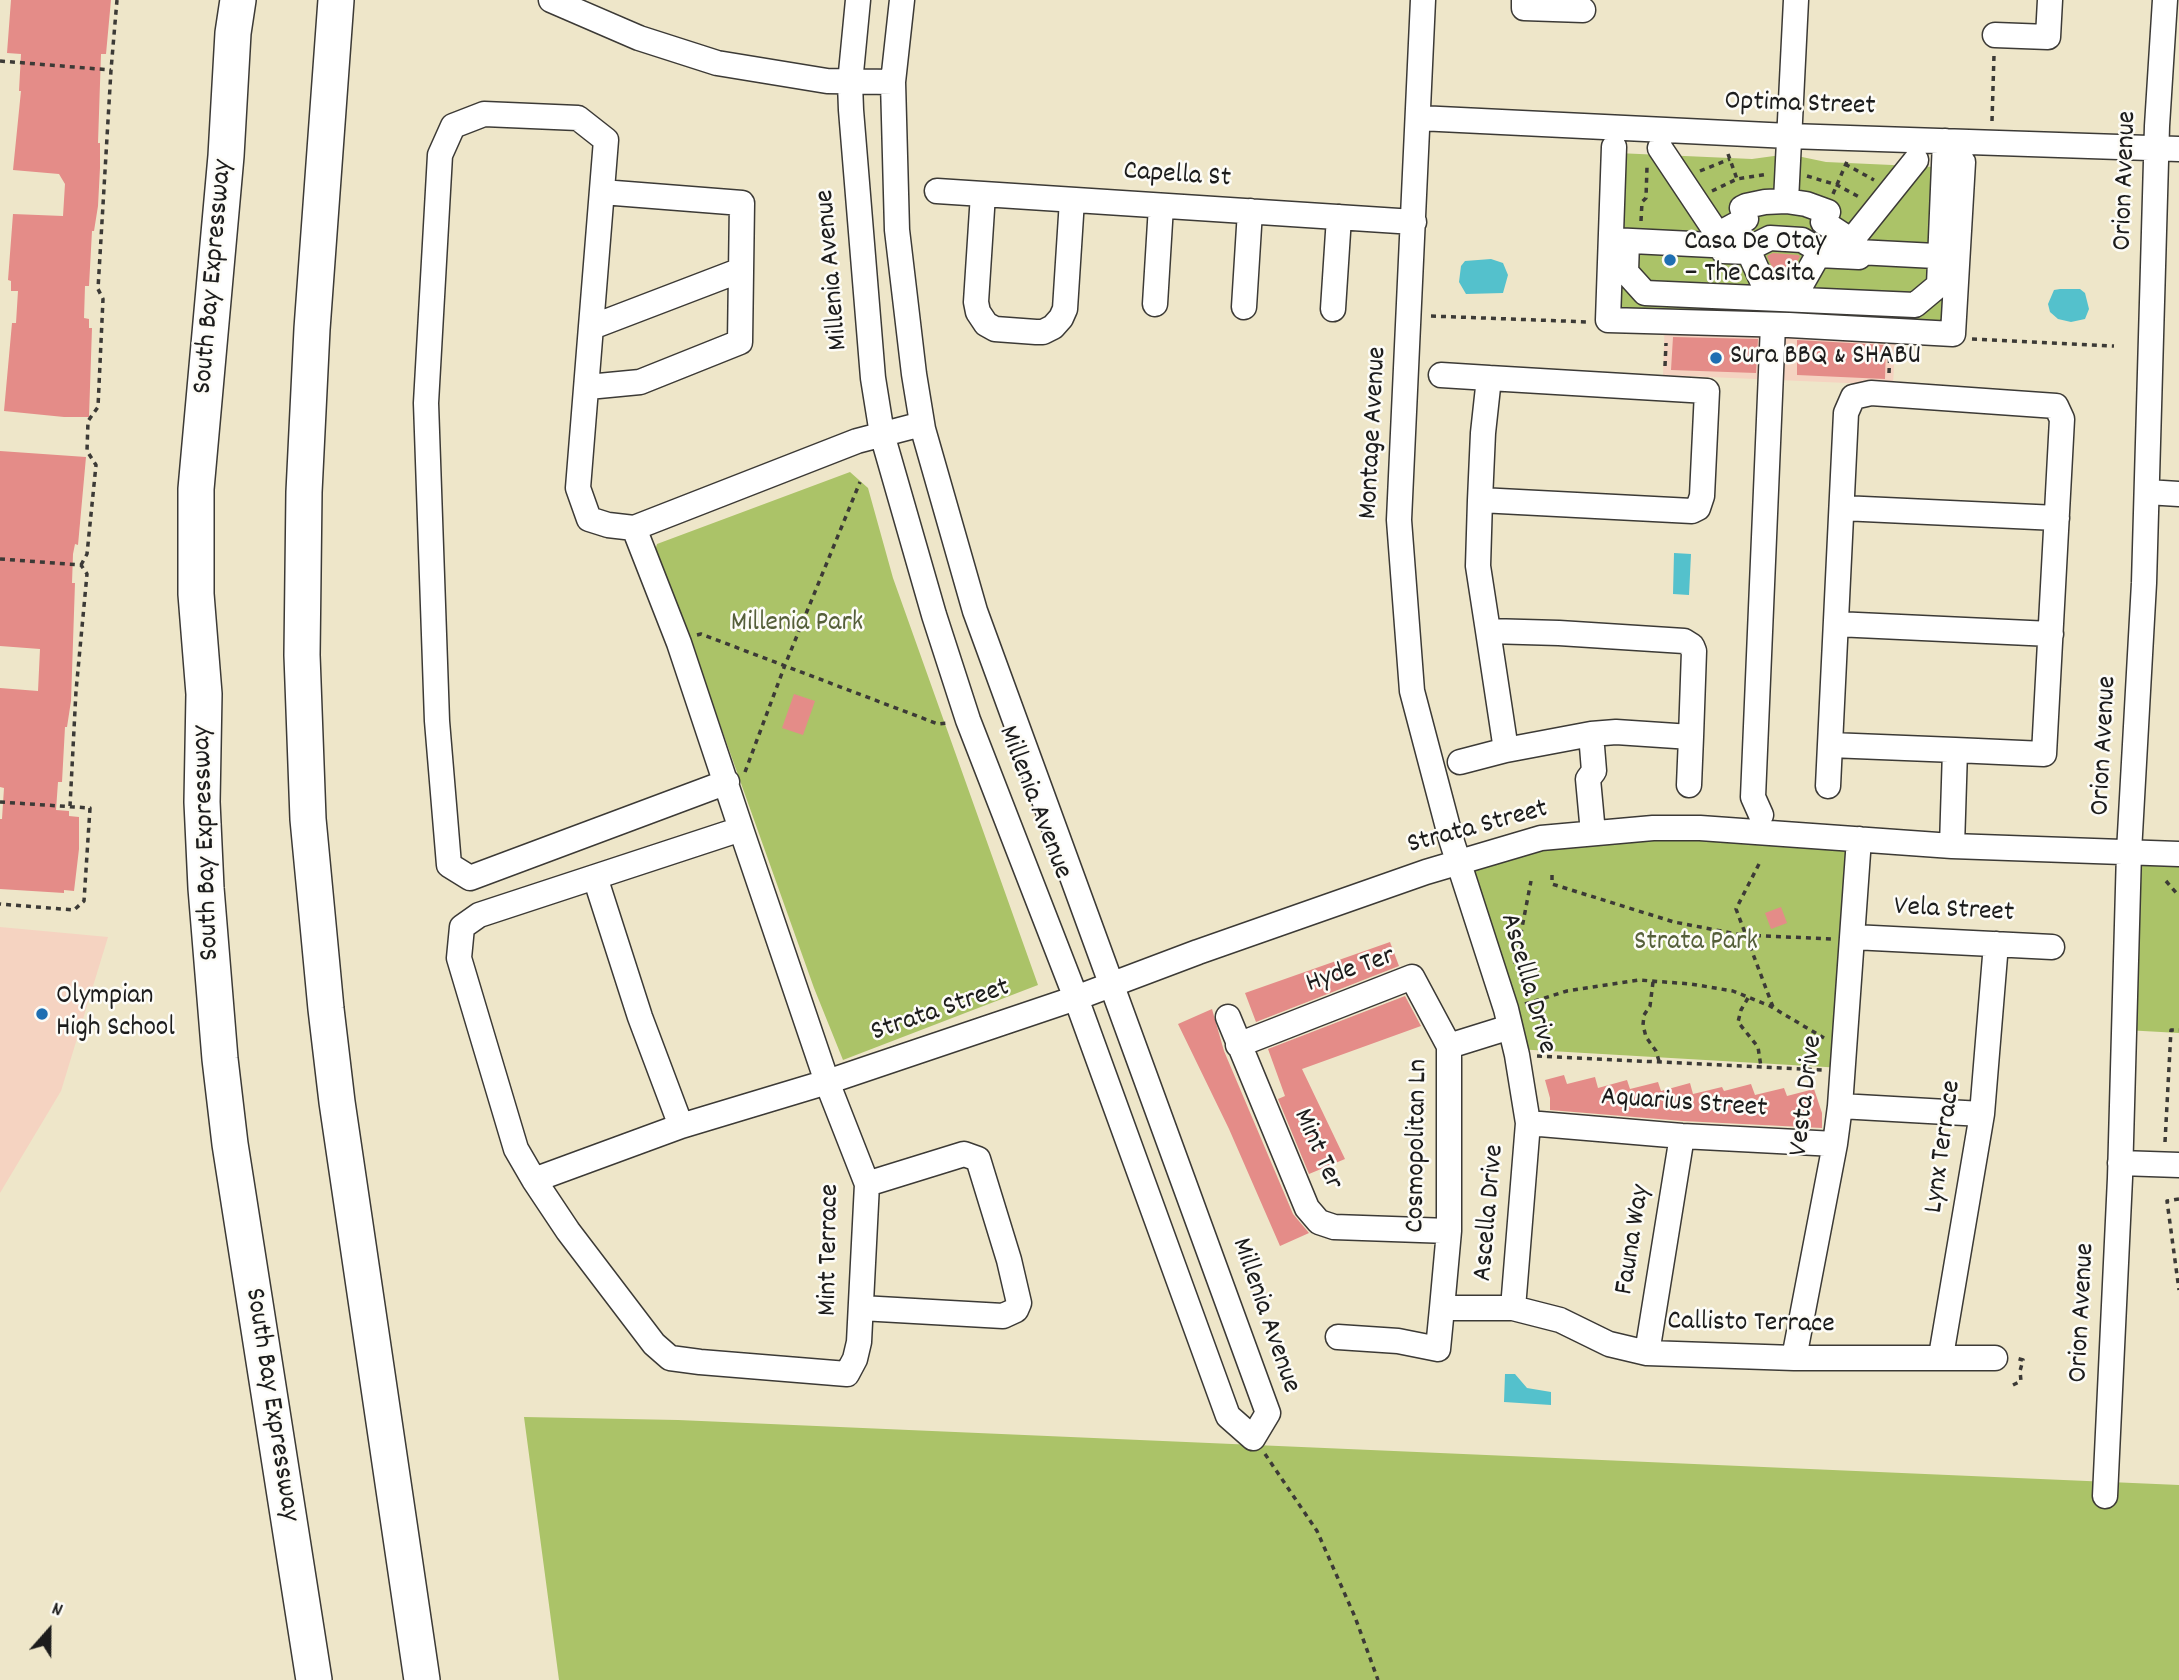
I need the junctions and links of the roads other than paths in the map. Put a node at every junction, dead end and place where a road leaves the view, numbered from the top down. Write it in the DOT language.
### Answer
graph roads {
  1 [pos="336,0"];
  2 [pos="551,0"];
  3 [pos="858,0"];
  4 [pos="902,0"];
  5 [pos="1423,0"];
  6 [pos="1524,0"];
  7 [pos="1796,0"];
  8 [pos="2050,0"];
  9 [pos="2165,0"];
  10 [pos="1583,10"];
  11 [pos="236,16"];
  12 [pos="1995,35"];
  13 [pos="893,82"];
  14 [pos="850,83"];
  15 [pos="1419,118"];
  16 [pos="1631,128"];
  17 [pos="1789,136"];
  18 [pos="1945,141"];
  19 [pos="1614,147"];
  20 [pos="2168,148"];
  21 [pos="1654,154"];
  22 [pos="1916,160"];
  23 [pos="1963,162"];
  24 [pos="937,191"];
  25 [pos="602,192"];
  26 [pos="983,194"];
  27 [pos="1072,200"];
  28 [pos="1786,201"];
  29 [pos="1161,205"];
  30 [pos="1250,211"];
  31 [pos="1339,217"];
  32 [pos="1414,222"];
  33 [pos="1626,241"];
  34 [pos="1722,244"];
  35 [pos="1848,250"];
  36 [pos="1949,256"];
  37 [pos="741,270"];
  38 [pos="1782,284"];
  39 [pos="1155,304"];
  40 [pos="1244,307"];
  41 [pos="1333,309"];
  42 [pos="1777,325"];
  43 [pos="592,327"];
  44 [pos="1441,375"];
  45 [pos="1489,377"];
  46 [pos="588,387"];
  47 [pos="922,424"];
  48 [pos="882,434"];
  49 [pos="2147,492"];
  50 [pos="2179,494"];
  51 [pos="1480,500"];
  52 [pos="1842,509"];
  53 [pos="2057,518"];
  54 [pos="634,528"];
  55 [pos="1836,624"];
  56 [pos="1488,631"];
  57 [pos="2051,634"];
  58 [pos="1591,734"];
  59 [pos="1691,737"];
  60 [pos="1830,745"];
  61 [pos="1506,750"];
  62 [pos="1955,750"];
  63 [pos="1460,762"];
  64 [pos="727,782"];
  65 [pos="1689,785"];
  66 [pos="1828,786"];
  67 [pos="1761,815"];
  68 [pos="741,829"];
  69 [pos="1600,832"];
  70 [pos="1859,839"];
  71 [pos="1952,846"];
  72 [pos="2129,852"];
  73 [pos="2179,854"];
  74 [pos="1459,862"];
  75 [pos="594,877"];
  76 [pos="1844,938"];
  77 [pos="1996,944"];
  78 [pos="2052,947"];
  79 [pos="1113,984"];
  80 [pos="1076,998"];
  81 [pos="1228,1017"];
  82 [pos="1508,1018"];
  83 [pos="1238,1045"];
  84 [pos="1449,1046"];
  85 [pos="827,1082"];
  86 [pos="1840,1106"];
  87 [pos="1982,1114"];
  88 [pos="1528,1123"];
  89 [pos="681,1126"];
  90 [pos="1682,1136"];
  91 [pos="1835,1144"];
  92 [pos="2172,1158"];
  93 [pos="2120,1163"];
  94 [pos="534,1180"];
  95 [pos="867,1184"];
  96 [pos="1449,1231"];
  97 [pos="861,1308"];
  98 [pos="1442,1308"];
  99 [pos="1513,1308"];
  100 [pos="1338,1337"];
  101 [pos="1647,1353"];
  102 [pos="1941,1356"];
  103 [pos="2004,1357"];
  104 [pos="1794,1358"];
  105 [pos="2105,1496"];
  106 [pos="314,1680"];
  107 [pos="422,1680"];
  1 -- 107 [label="highway"];
  2 -- 14 [label="street"];
  3 -- 14 [label="street, Millenia Avenue"];
  4 -- 13 [label="street, Millenia Avenue"];
  5 -- 15 [label="street, Montage Avenue"];
  6 -- 10 [label="street"];
  7 -- 17 [label="street"];
  8 -- 12 [label="street"];
  9 -- 20 [label="street, Orion Avenue"];
  11 -- 106 [label="highway, South Bay Expressway"];
  13 -- 14 [label="street"];
  13 -- 47 [label="street, Millenia Avenue"];
  14 -- 48 [label="street, Millenia Avenue"];
  15 -- 16 [label="street, Optima Street"];
  15 -- 32 [label="street, Montage Avenue"];
  16 -- 17 [label="street, Optima Street"];
  16 -- 33 [label="street"];
  17 -- 18 [label="street, Optima Street"];
  17 -- 28 [label="street"];
  18 -- 20 [label="street, Optima Street"];
  18 -- 36 [label="street"];
  19 -- 33 [label="street"];
  20 -- 49 [label="street, Orion Avenue"];
  21 -- 34 [label="street"];
  22 -- 35 [label="street"];
  23 -- 36 [label="street"];
  24 -- 26 [label="street, Capella St"];
  25 -- 37 [label="street"];
  25 -- 43 [label="street"];
  25 -- 64 [label="street"];
  26 -- 27 [label="street, Capella St"];
  26 -- 27 [label="street"];
  27 -- 29 [label="street, Capella St"];
  28 -- 34 [label="street"];
  28 -- 35 [label="street"];
  29 -- 30 [label="street, Capella St"];
  29 -- 39 [label="street"];
  30 -- 31 [label="street, Capella St"];
  30 -- 40 [label="street"];
  31 -- 32 [label="street, Capella St"];
  31 -- 41 [label="street"];
  32 -- 74 [label="street, Montage Avenue"];
  33 -- 34 [label="street"];
  33 -- 38 [label="street"];
  33 -- 42 [label="street"];
  34 -- 35 [label="street"];
  34 -- 38 [label="street"];
  35 -- 36 [label="street"];
  35 -- 38 [label="street"];
  36 -- 38 [label="street"];
  36 -- 42 [label="street"];
  37 -- 43 [label="street"];
  37 -- 46 [label="street"];
  38 -- 42 [label="street"];
  42 -- 67 [label="street"];
  43 -- 46 [label="street"];
  44 -- 45 [label="street"];
  45 -- 51 [label="street"];
  45 -- 51 [label="street"];
  46 -- 54 [label="street"];
  47 -- 48 [label="street"];
  47 -- 79 [label="street, Millenia Avenue"];
  48 -- 54 [label="street"];
  48 -- 80 [label="street, Millenia Avenue"];
  49 -- 50 [label="street"];
  49 -- 72 [label="street, Orion Avenue"];
  51 -- 56 [label="street"];
  52 -- 53 [label="street"];
  52 -- 53 [label="street"];
  52 -- 55 [label="street"];
  53 -- 57 [label="street"];
  54 -- 64 [label="street, Mint Terrace"];
  55 -- 57 [label="street"];
  55 -- 60 [label="street"];
  56 -- 59 [label="street"];
  56 -- 61 [label="street"];
  57 -- 62 [label="street"];
  58 -- 59 [label="street"];
  58 -- 61 [label="street"];
  58 -- 69 [label="street"];
  59 -- 65 [label="street"];
  60 -- 62 [label="street"];
  60 -- 66 [label="street"];
  61 -- 63 [label="street"];
  62 -- 71 [label="street"];
  64 -- 68 [label="street, Mint Terrace"];
  68 -- 75 [label="street"];
  68 -- 85 [label="street, Mint Terrace"];
  69 -- 70 [label="street, Strata Street"];
  69 -- 74 [label="street, Strata Street"];
  70 -- 71 [label="street, Strata Street"];
  70 -- 76 [label="street, Vesta Drive"];
  71 -- 72 [label="street, Strata Street"];
  72 -- 73 [label="street, Strata Street"];
  72 -- 93 [label="street, Orion Avenue"];
  74 -- 79 [label="street, Strata Street"];
  74 -- 82 [label="street, Ascellla Drive"];
  75 -- 89 [label="street"];
  75 -- 94 [label="street"];
  76 -- 77 [label="street, Vela Street"];
  76 -- 86 [label="street, Vesta Drive"];
  77 -- 78 [label="street, Vela Street"];
  77 -- 87 [label="street, Lynx Terrace"];
  79 -- 80 [label="street, Strata Street"];
  79 -- 80 [label="street, Millenia Avenue"];
  80 -- 85 [label="street, Strata Street"];
  81 -- 83 [label="street, Mint Ter"];
  82 -- 84 [label="street, Cosmopolitan Ln"];
  82 -- 88 [label="street, Ascellla Drive"];
  83 -- 84 [label="street, Hyde Ter"];
  83 -- 96 [label="street, Mint Ter"];
  84 -- 96 [label="street, Cosmopolitan Ln"];
  85 -- 89 [label="street, Strata Street"];
  85 -- 95 [label="street, Mint Terrace"];
  86 -- 87 [label="street"];
  86 -- 91 [label="street, Vesta Drive"];
  87 -- 102 [label="street, Lynx Terrace"];
  88 -- 90 [label="street, Aquarius Street"];
  88 -- 99 [label="street, Ascella Drive"];
  89 -- 94 [label="street, Strata Street"];
  90 -- 91 [label="street, Aquarius Street"];
  90 -- 101 [label="street, Fauna Way"];
  91 -- 104 [label="street, Vesta Drive"];
  92 -- 93 [label="street"];
  93 -- 105 [label="street, Orion Avenue"];
  94 -- 97 [label="street, Mint Terrace"];
  95 -- 97 [label="street, Mint Terrace"];
  95 -- 97 [label="street"];
  96 -- 98 [label="street, Cosmopolitan Ln"];
  98 -- 99 [label="street"];
  98 -- 100 [label="street, Cosmopolitan Ln"];
  99 -- 101 [label="street, Callisto Terrace"];
  101 -- 104 [label="street, Callisto Terrace"];
  102 -- 103 [label="street, Callisto Terrace"];
  102 -- 104 [label="street, Callisto Terrace"];
}
